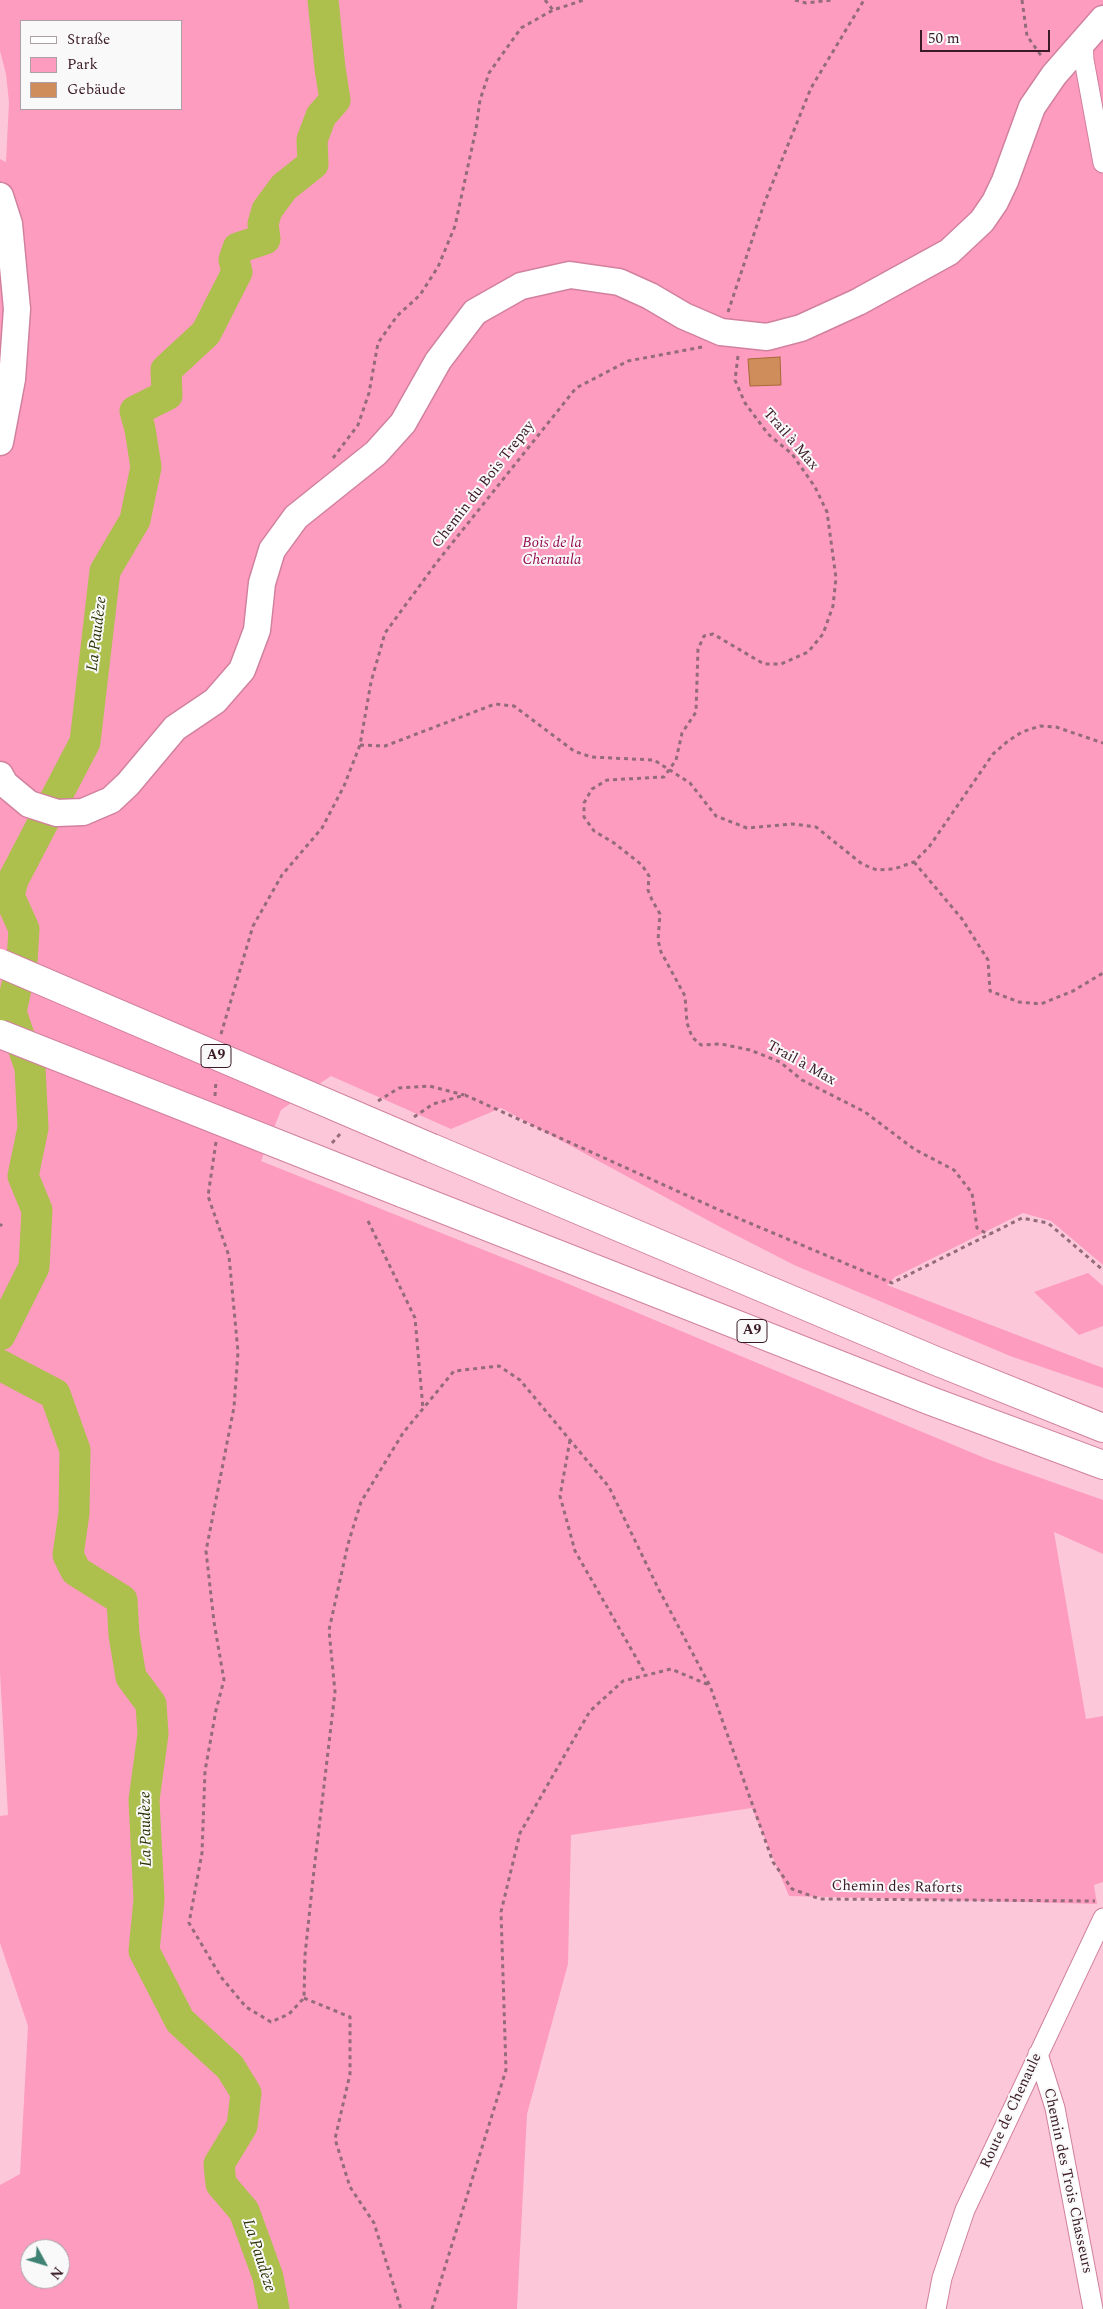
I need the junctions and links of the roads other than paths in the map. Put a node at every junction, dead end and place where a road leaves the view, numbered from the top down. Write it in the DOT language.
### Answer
graph roads {
  1 [pos="1103,18"];
  2 [pos="1083,42"];
  3 [pos="1103,163"];
  4 [pos="0,196"];
  5 [pos="0,442"];
  6 [pos="0,776"];
  7 [pos="0,964"];
  8 [pos="0,1034"];
  9 [pos="1103,1428"];
  10 [pos="1103,1465"];
  11 [pos="1103,1918"];
  12 [pos="1038,2054"];
  13 [pos="936,2309"];
  14 [pos="1093,2309"];
  1 -- 2 [label="street"];
  2 -- 3 [label="street"];
  2 -- 6 [label="street"];
  4 -- 5 [label="street"];
  7 -- 9 [label="highway, A9, bridge"];
  8 -- 10 [label="highway, A9, bridge"];
  11 -- 12 [label="street, Route de Chenaule"];
  12 -- 13 [label="street, Route de Chenaule"];
  12 -- 14 [label="street, Chemin des Trois Chasseurs"];
}
